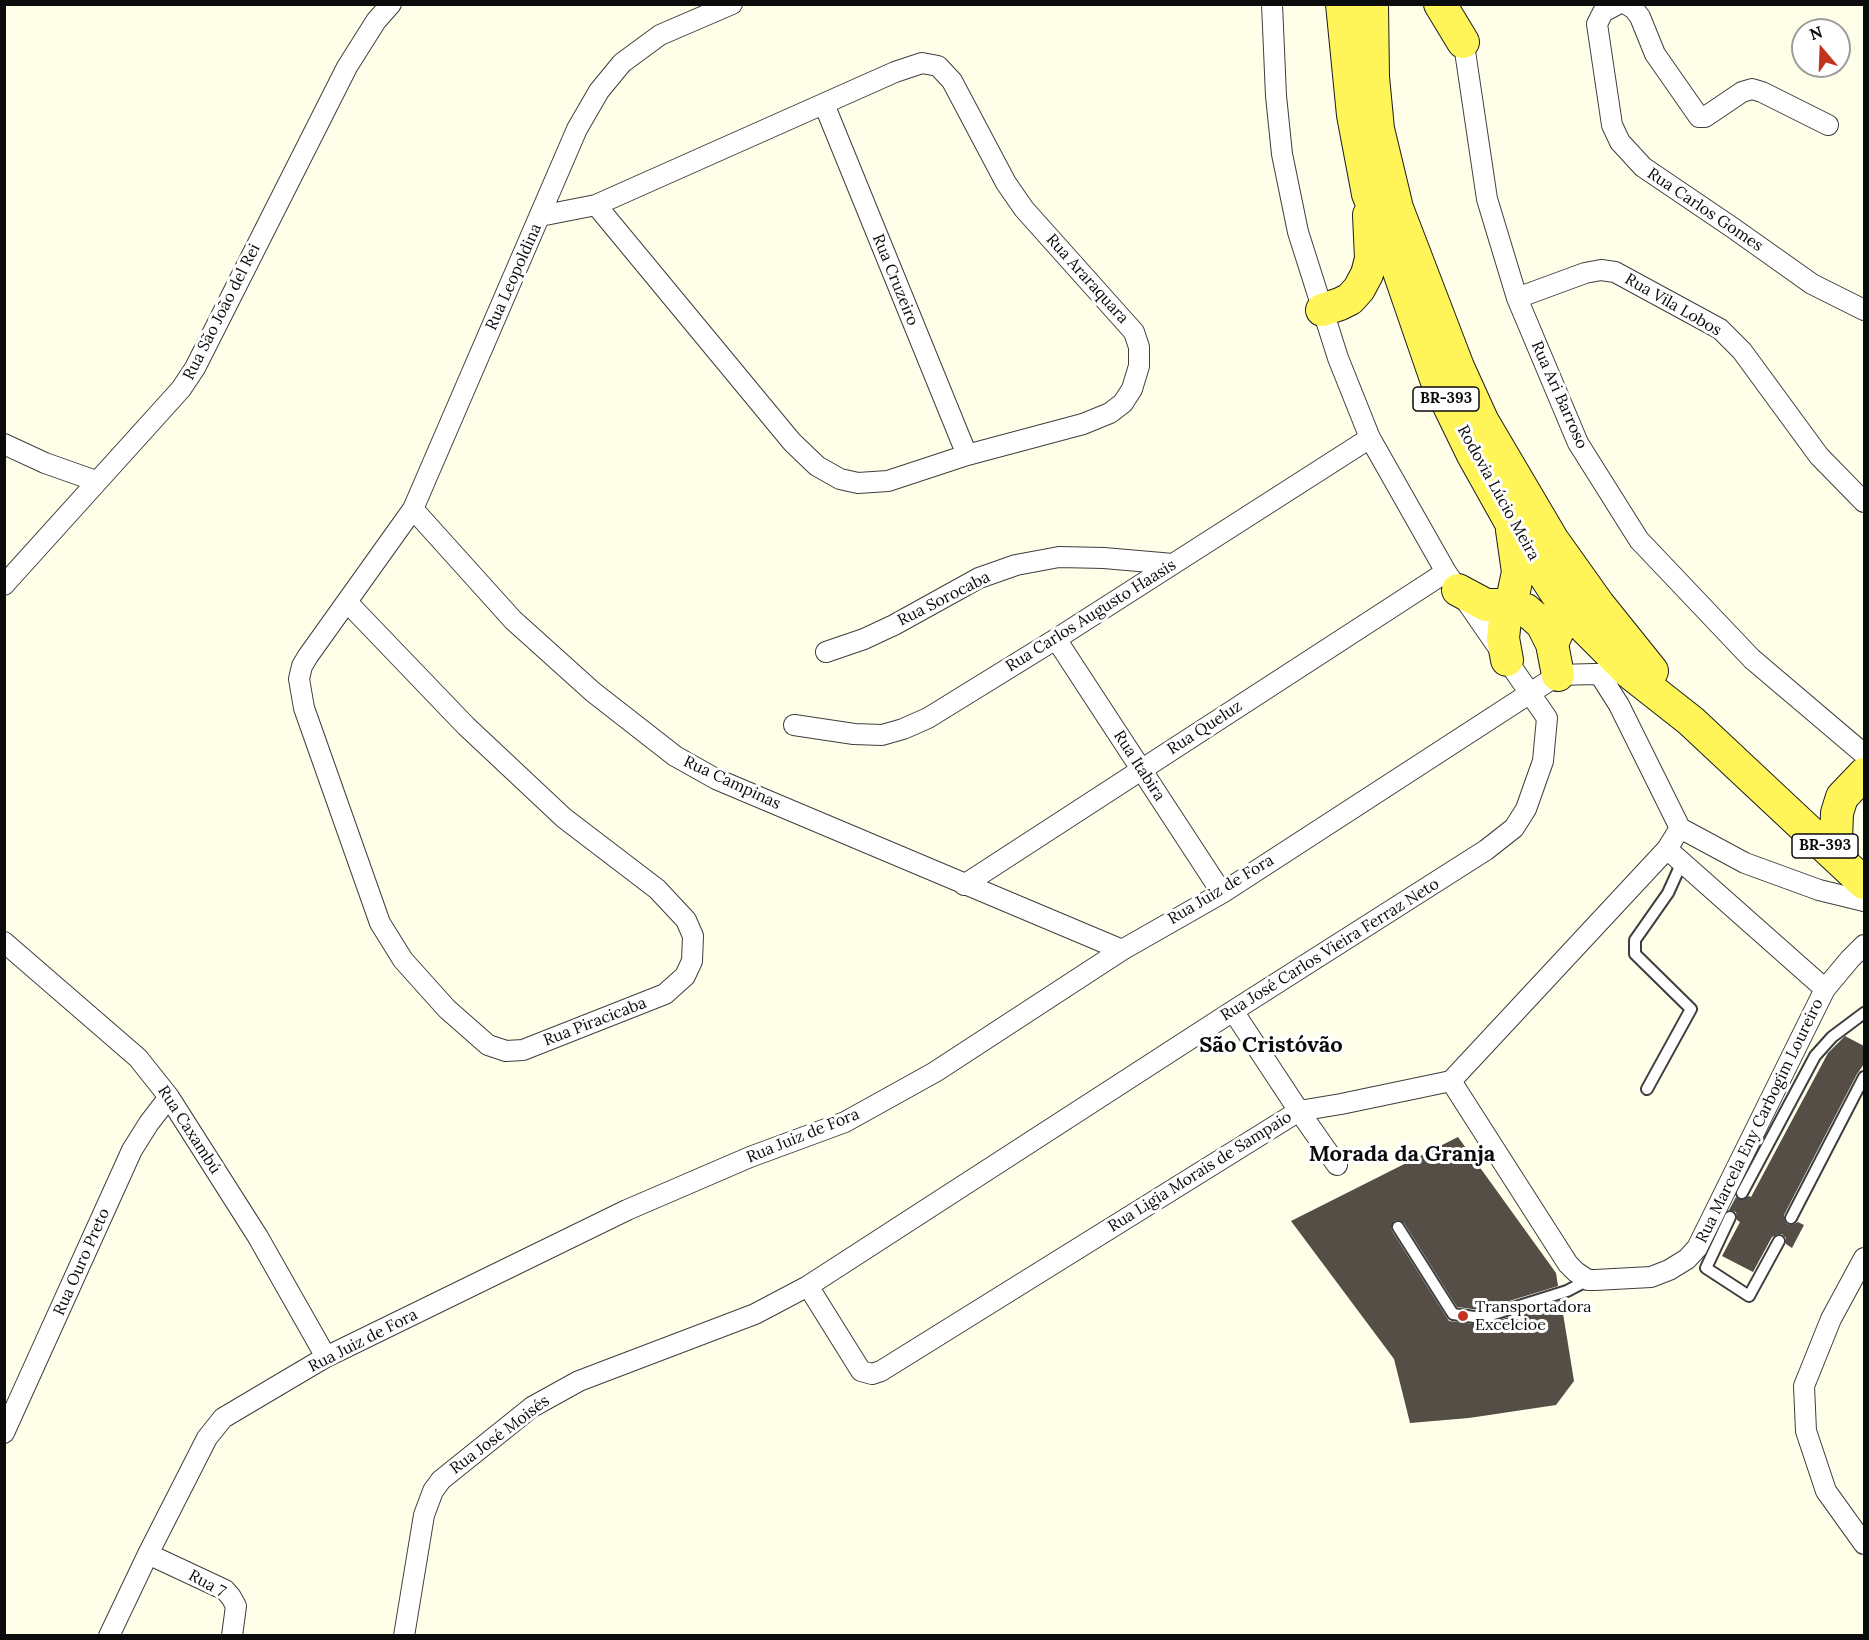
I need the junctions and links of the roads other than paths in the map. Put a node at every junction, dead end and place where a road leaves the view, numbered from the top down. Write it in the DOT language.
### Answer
graph roads {
  1 [pos="391,4"];
  2 [pos="732,4"];
  3 [pos="1272,4"];
  4 [pos="1342,4"];
  5 [pos="1372,4"];
  6 [pos="1440,4"];
  7 [pos="1458,4"];
  8 [pos="1618,4"];
  9 [pos="1626,4"];
  10 [pos="1463,42"];
  11 [pos="824,104"];
  12 [pos="1828,125"];
  13 [pos="1368,194"];
  14 [pos="596,205"];
  15 [pos="540,216"];
  16 [pos="1517,298"];
  17 [pos="1322,310"];
  18 [pos="1864,310"];
  19 [pos="1483,422"];
  20 [pos="1370,438"];
  21 [pos="4,444"];
  22 [pos="967,456"];
  23 [pos="96,481"];
  24 [pos="1864,502"];
  25 [pos="412,509"];
  26 [pos="1511,523"];
  27 [pos="1173,564"];
  28 [pos="1452,581"];
  29 [pos="4,585"];
  30 [pos="347,602"];
  31 [pos="1512,605"];
  32 [pos="1567,610"];
  33 [pos="1056,639"];
  34 [pos="1552,644"];
  35 [pos="826,652"];
  36 [pos="1507,660"];
  37 [pos="1615,674"];
  38 [pos="1558,675"];
  39 [pos="1529,692"];
  40 [pos="1691,721"];
  41 [pos="794,725"];
  42 [pos="1864,754"];
  43 [pos="1141,769"];
  44 [pos="1864,774"];
  45 [pos="1842,797"];
  46 [pos="1785,807"];
  47 [pos="1680,828"];
  48 [pos="1666,849"];
  49 [pos="1841,861"];
  50 [pos="1682,862"];
  51 [pos="1864,884"];
  52 [pos="964,885"];
  53 [pos="1222,893"];
  54 [pos="1864,901"];
  55 [pos="1864,945"];
  56 [pos="1122,950"];
  57 [pos="8,953"];
  58 [pos="1826,989"];
  59 [pos="1233,1011"];
  60 [pos="1864,1013"];
  61 [pos="1864,1077"];
  62 [pos="1451,1081"];
  63 [pos="1647,1089"];
  64 [pos="169,1097"];
  65 [pos="1299,1111"];
  66 [pos="1337,1165"];
  67 [pos="1742,1193"];
  68 [pos="1730,1217"];
  69 [pos="1791,1218"];
  70 [pos="1398,1227"];
  71 [pos="1779,1241"];
  72 [pos="1864,1258"];
  73 [pos="1588,1280"];
  74 [pos="808,1286"];
  75 [pos="326,1358"];
  76 [pos="4,1433"];
  77 [pos="1864,1544"];
  78 [pos="148,1554"];
  79 [pos="110,1635"];
  80 [pos="232,1635"];
  81 [pos="404,1635"];
  1 -- 23 [label="street, Rua São João del Rei"];
  2 -- 15 [label="street, Rua Leopoldina"];
  3 -- 17 [label="street, Rua José Carlos Vieira Ferraz Neto"];
  4 -- 13 [label="main road, Rodovia Lúcio Meira / BR-393"];
  5 -- 19 [label="main road, Rodovia Lúcio Meira / BR-393"];
  6 -- 10 [label="main road"];
  7 -- 10 [label="street, Rua Ari Barroso"];
  8 -- 18 [label="street, Rua Carlos Gomes"];
  9 -- 12 [label="street"];
  10 -- 16 [label="street, Rua Ari Barroso"];
  11 -- 14 [label="street, Rua Araraquara"];
  11 -- 22 [label="street, Rua Cruzeiro"];
  11 -- 22 [label="street, Rua Araraquara"];
  13 -- 17 [label="main road"];
  13 -- 26 [label="main road, Rodovia Lúcio Meira / BR-393"];
  14 -- 15 [label="street, Rua Araraquara"];
  14 -- 22 [label="street, Rua Araraquara"];
  15 -- 25 [label="street, Rua Leopoldina"];
  16 -- 24 [label="street, Rua Vila Lobos"];
  16 -- 42 [label="street, Rua Ari Barroso"];
  17 -- 20 [label="street, Rua José Carlos Vieira Ferraz Neto"];
  19 -- 32 [label="main road"];
  19 -- 40 [label="main road, Rodovia Lúcio Meira / BR-393"];
  20 -- 27 [label="street, Rua Carlos Augusto Haasis"];
  20 -- 28 [label="street, Rua José Carlos Vieira Ferraz Neto"];
  21 -- 23 [label="street"];
  23 -- 29 [label="street, Rua São João del Rei"];
  25 -- 30 [label="street, Rua Leopoldina"];
  25 -- 52 [label="street, Rua Campinas"];
  26 -- 31 [label="main road"];
  26 -- 32 [label="main road, Rodovia Lúcio Meira / BR-393"];
  27 -- 33 [label="street, Rua Carlos Augusto Haasis"];
  27 -- 35 [label="street, Rua Sorocaba"];
  28 -- 31 [label="main road"];
  28 -- 36 [label="street, Rua José Carlos Vieira Ferraz Neto"];
  28 -- 43 [label="street, Rua Queluz"];
  30 -- 30 [label="street, Rua Piracicaba"];
  31 -- 34 [label="main road"];
  31 -- 36 [label="main road"];
  32 -- 34 [label="main road"];
  32 -- 37 [label="main road, Rodovia Lúcio Meira / BR-393"];
  33 -- 41 [label="street, Rua Carlos Augusto Haasis"];
  33 -- 43 [label="street, Rua Itabira"];
  34 -- 38 [label="main road"];
  36 -- 39 [label="street, Rua José Carlos Vieira Ferraz Neto"];
  37 -- 38 [label="street"];
  37 -- 40 [label="main road, Rodovia Lúcio Meira / BR-393"];
  37 -- 47 [label="street"];
  38 -- 39 [label="street, Rua Juiz de Fora"];
  39 -- 53 [label="street, Rua Juiz de Fora"];
  39 -- 59 [label="street, Rua José Carlos Vieira Ferraz Neto"];
  40 -- 46 [label="main road, Rodovia Lúcio Meira / BR-393"];
  43 -- 52 [label="street, Rua Queluz"];
  43 -- 53 [label="street, Rua Itabira"];
  44 -- 45 [label="main road"];
  45 -- 46 [label="main road"];
  45 -- 49 [label="main road"];
  46 -- 49 [label="main road, Rodovia Lúcio Meira / BR-393"];
  47 -- 48 [label="street"];
  47 -- 54 [label="street"];
  48 -- 50 [label="street, Rua Marcela Eny Carbogim Loureiro"];
  48 -- 62 [label="street"];
  49 -- 51 [label="main road, Rodovia Lúcio Meira / BR-393"];
  50 -- 58 [label="street, Rua Marcela Eny Carbogim Loureiro"];
  50 -- 63 [label="lane"];
  52 -- 56 [label="street, Rua Campinas"];
  53 -- 56 [label="street, Rua Juiz de Fora"];
  55 -- 58 [label="street"];
  56 -- 75 [label="street, Rua Juiz de Fora"];
  57 -- 64 [label="street, Rua Caxambú"];
  58 -- 73 [label="street, Rua Marcela Eny Carbogim Loureiro"];
  59 -- 65 [label="street"];
  59 -- 74 [label="street, Rua José Carlos Vieira Ferraz Neto"];
  60 -- 67 [label="lane"];
  61 -- 69 [label="lane"];
  62 -- 65 [label="street, Rua Ligia Morais de Sampaio"];
  62 -- 73 [label="street"];
  64 -- 75 [label="street, Rua Caxambú"];
  64 -- 76 [label="street, Rua Ouro Preto"];
  65 -- 66 [label="street"];
  65 -- 74 [label="street, Rua Ligia Morais de Sampaio"];
  68 -- 71 [label="lane"];
  70 -- 73 [label="lane"];
  72 -- 77 [label="street"];
  74 -- 81 [label="street, Rua José Moisés"];
  75 -- 78 [label="street, Rua Juiz de Fora"];
  78 -- 79 [label="street, Rua Juiz de Fora"];
  78 -- 80 [label="street, Rua 7"];
}
